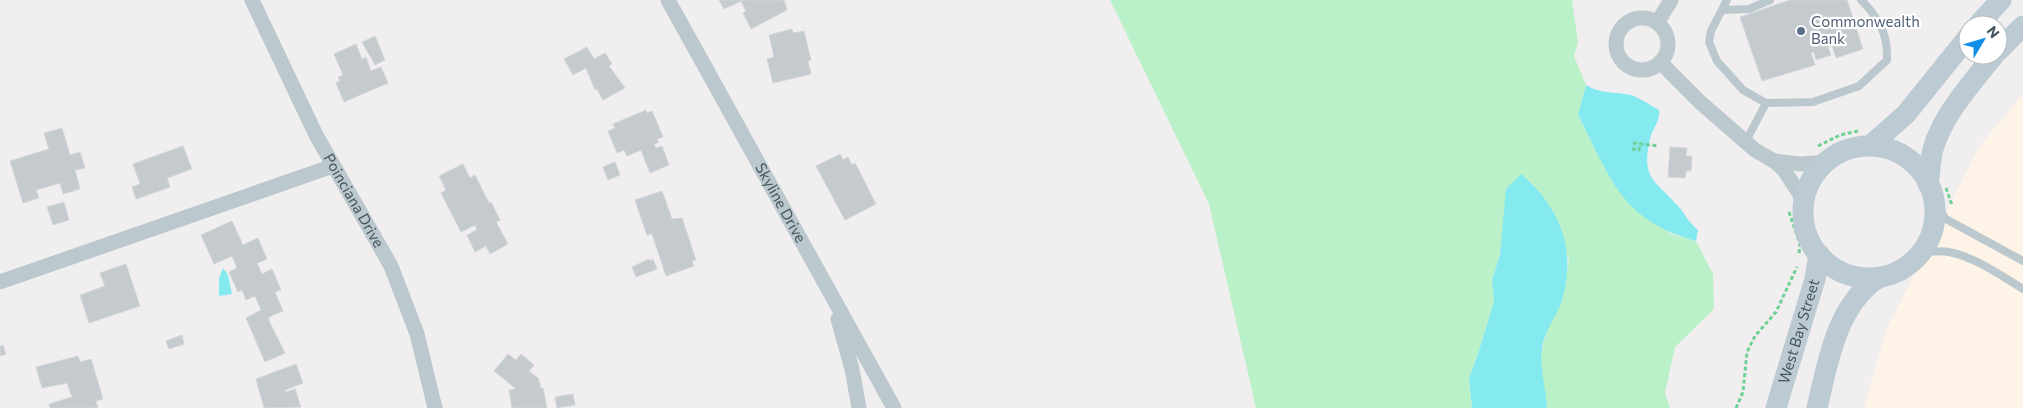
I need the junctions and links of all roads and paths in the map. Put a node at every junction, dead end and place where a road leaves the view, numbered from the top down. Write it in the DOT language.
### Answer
graph roads {
  1 [pos="252,0"];
  2 [pos="668,0"];
  3 [pos="1671,0"];
  4 [pos="1727,0"];
  5 [pos="1770,0"];
  6 [pos="1861,0"];
  7 [pos="2001,0"];
  8 [pos="1722,10"];
  9 [pos="1987,15"];
  10 [pos="1657,23"];
  11 [pos="2023,26"];
  12 [pos="2008,41"];
  13 [pos="1958,49"];
  14 [pos="1660,62"];
  15 [pos="1986,65"];
  16 [pos="1766,103"];
  17 [pos="1868,136"];
  18 [pos="1746,141"];
  19 [pos="1633,142"];
  20 [pos="1640,144"];
  21 [pos="1658,146"];
  22 [pos="1632,150"];
  23 [pos="1818,156"];
  24 [pos="1774,161"];
  25 [pos="333,166"];
  26 [pos="1936,190"];
  27 [pos="1796,206"];
  28 [pos="1959,227"];
  29 [pos="1921,253"];
  30 [pos="1819,254"];
  31 [pos="2023,262"];
  32 [pos="1878,278"];
  33 [pos="826,281"];
  34 [pos="0,282"];
  35 [pos="2023,289"];
  36 [pos="435,408"];
  37 [pos="859,408"];
  38 [pos="894,408"];
  39 [pos="1736,408"];
  40 [pos="1776,408"];
  41 [pos="1817,408"];
  1 -- 25 [label="street, Poinciana Drive"];
  2 -- 33 [label="street, Skyline Drive"];
  3 -- 10 [label="street"];
  4 -- 8 [label="lane"];
  5 -- 8 [label="lane"];
  6 -- 16 [label="lane"];
  7 -- 9 [label="main road"];
  8 -- 16 [label="lane"];
  10 -- 14 [label="street"];
  10 -- 14 [label="street"];
  11 -- 12 [label="main road"];
  13 -- 17 [label="main road"];
  14 -- 18 [label="street"];
  15 -- 26 [label="main road"];
  16 -- 18 [label="lane"];
  17 -- 23 [label="main road"];
  17 -- 23 [label="path"];
  17 -- 26 [label="main road"];
  18 -- 24 [label="street"];
  19 -- 20 [label="path"];
  20 -- 21 [label="path"];
  20 -- 22 [label="path"];
  23 -- 24 [label="street"];
  23 -- 27 [label="main road"];
  24 -- 27 [label="street"];
  25 -- 34 [label="street"];
  25 -- 36 [label="street, Poinciana Drive"];
  26 -- 28 [label="lane"];
  26 -- 28 [label="path"];
  26 -- 29 [label="main road"];
  27 -- 30 [label="main road"];
  27 -- 39 [label="path"];
  28 -- 31 [label="lane"];
  29 -- 32 [label="main road"];
  29 -- 35 [label="lane"];
  30 -- 32 [label="main road"];
  30 -- 40 [label="main road, West Bay Street"];
  32 -- 41 [label="main road"];
  33 -- 37 [label="street"];
  33 -- 38 [label="street, Skyline Drive"];
}
